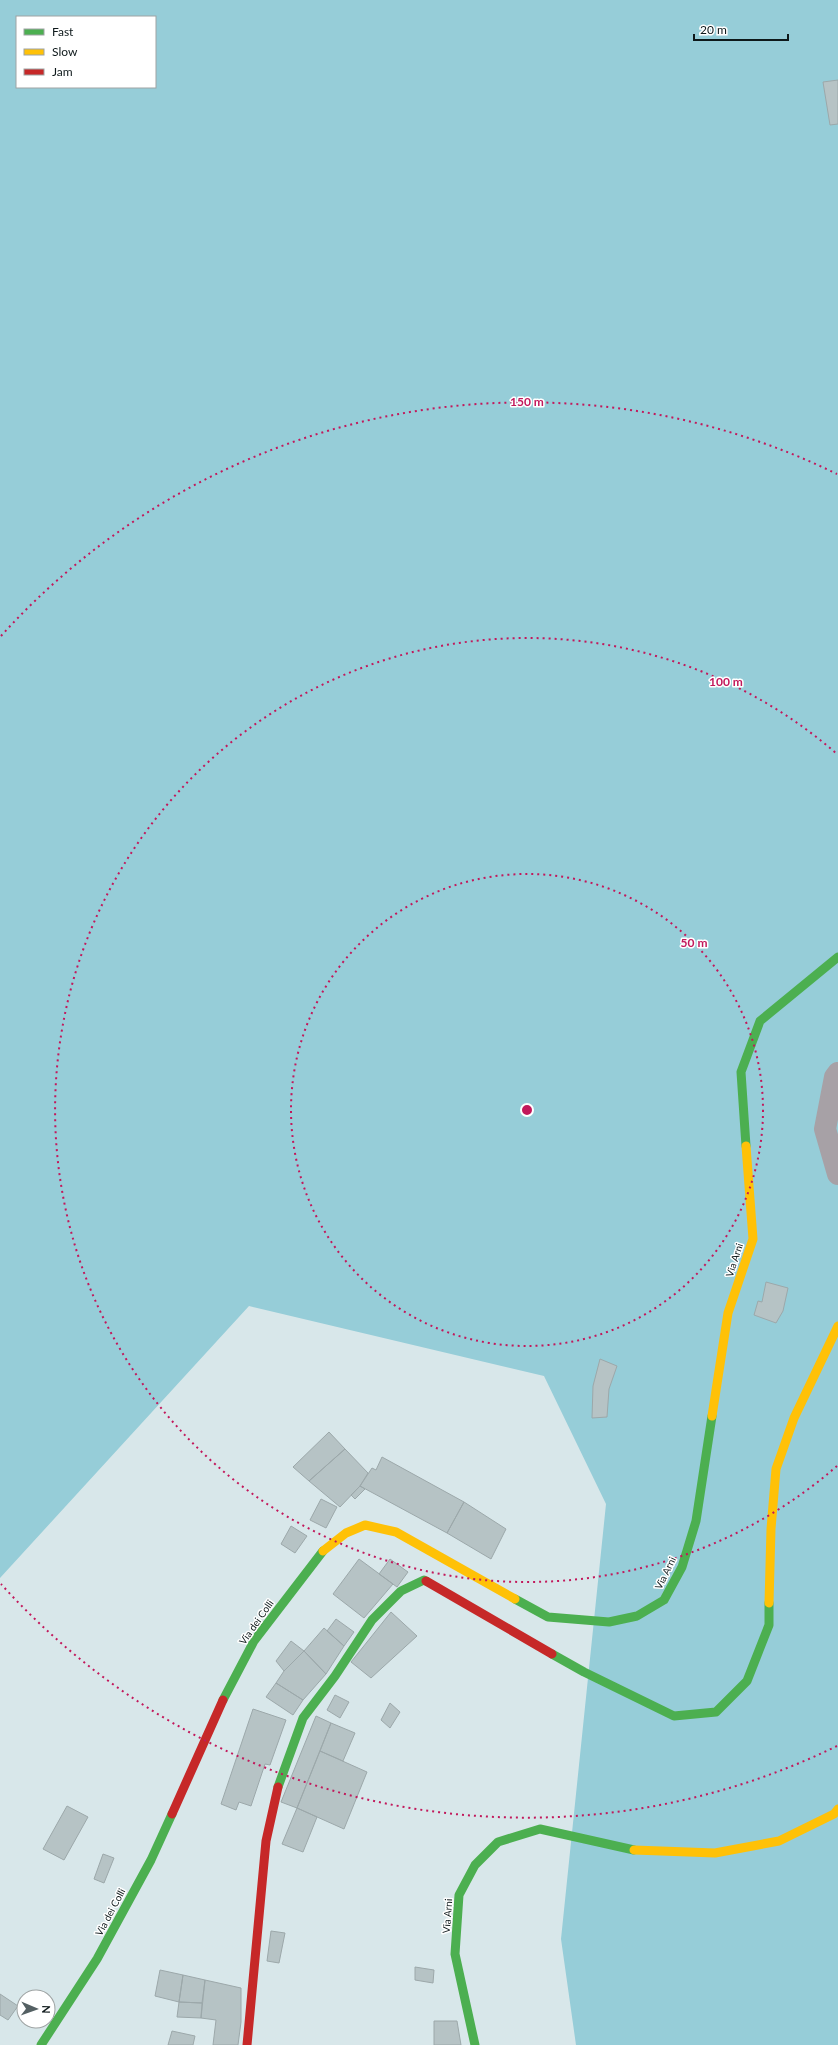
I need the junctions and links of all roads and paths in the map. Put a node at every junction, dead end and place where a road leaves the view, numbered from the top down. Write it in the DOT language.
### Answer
graph roads {
  1 [pos="838,958"];
  2 [pos="838,1072"];
  3 [pos="838,1174"];
  4 [pos="838,1326"];
  5 [pos="664,1600"];
  6 [pos="838,1809"];
  7 [pos="41,2045"];
  8 [pos="247,2045"];
  9 [pos="475,2045"];
  1 -- 5 [label="street, Via Arni"];
  2 -- 3 [label="street"];
  4 -- 8 [label="street"];
  5 -- 7 [label="street, Via dei Colli"];
  6 -- 9 [label="street, Via Arni"];
}
